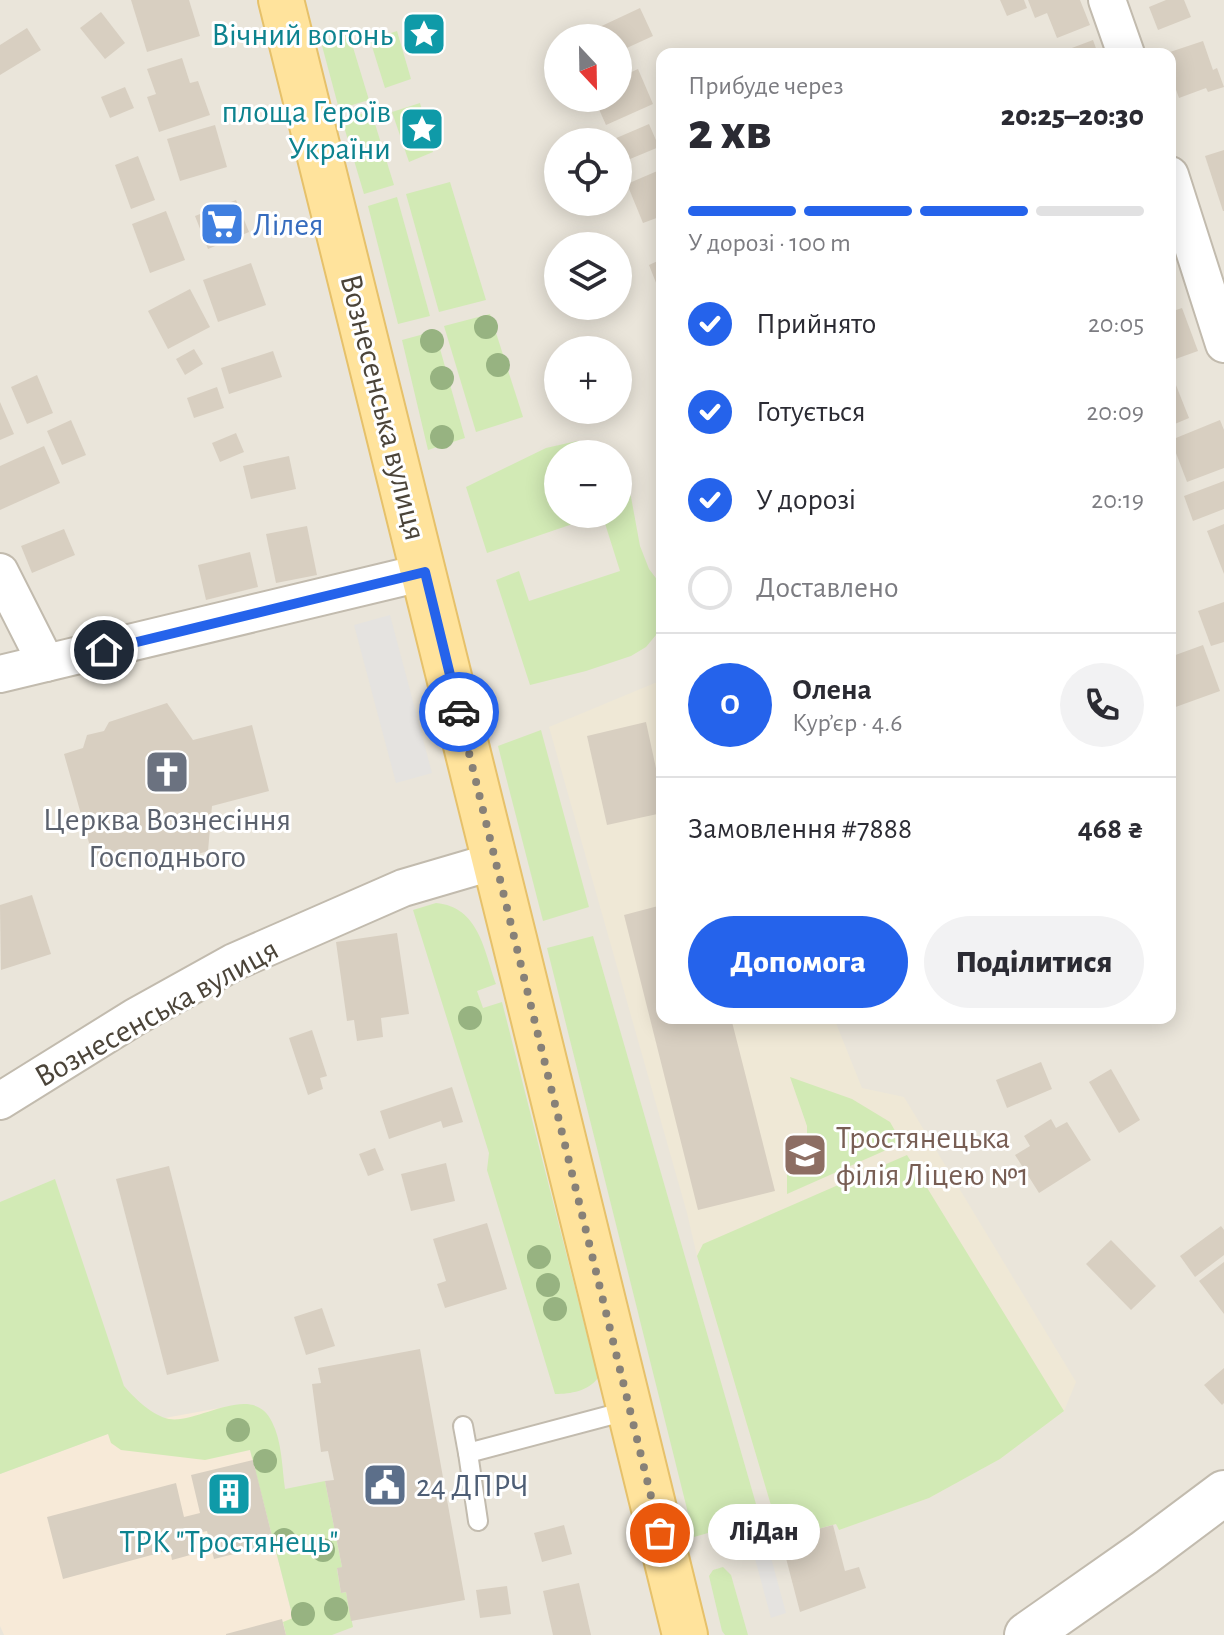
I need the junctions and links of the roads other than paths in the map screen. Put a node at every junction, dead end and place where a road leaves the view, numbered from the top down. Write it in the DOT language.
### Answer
graph roads {
  1 [pos="281,0"];
  2 [pos="1107,0"];
  3 [pos="1124,48"];
  4 [pos="1176,194"];
  5 [pos="1224,344"];
  6 [pos="0,572"];
  7 [pos="425,572"];
  8 [pos="46,663"];
  9 [pos="0,674"];
  10 [pos="495,861"];
  11 [pos="0,1101"];
  12 [pos="630,1410"];
  13 [pos="463,1426"];
  14 [pos="468,1453"];
  15 [pos="1224,1493"];
  16 [pos="478,1521"];
  17 [pos="685,1635"];
  18 [pos="1027,1635"];
  1 -- 7 [label="main road, Вознесенська вулиця"];
  2 -- 3 [label="street"];
  4 -- 5 [label="street"];
  6 -- 8 [label="street"];
  7 -- 8 [label="street"];
  7 -- 10 [label="main road, Вознесенська вулиця"];
  8 -- 9 [label="street"];
  10 -- 11 [label="street, Вознесенська вулиця"];
  10 -- 12 [label="main road, Вознесенська вулиця"];
  12 -- 14 [label="lane"];
  12 -- 17 [label="main road, Вознесенська вулиця"];
  13 -- 14 [label="lane"];
  14 -- 16 [label="lane"];
  15 -- 18 [label="street"];
}
